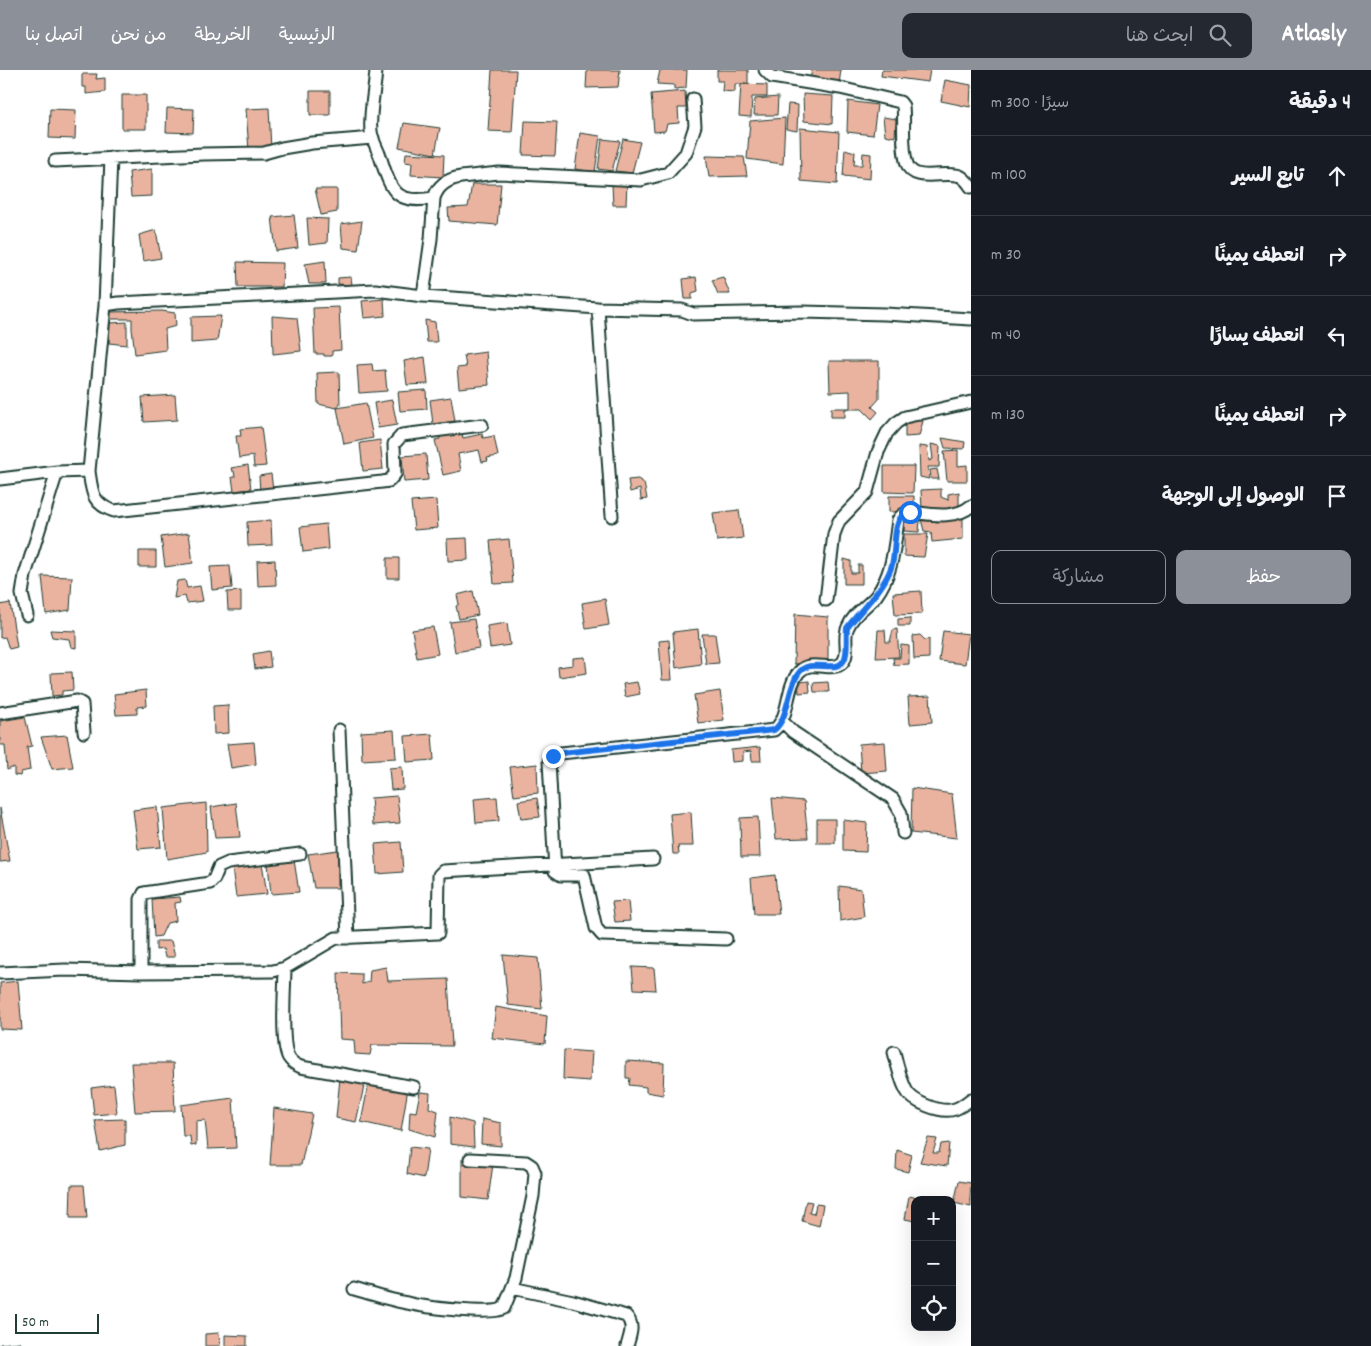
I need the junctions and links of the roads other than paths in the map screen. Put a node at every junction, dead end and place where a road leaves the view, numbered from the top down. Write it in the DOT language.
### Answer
graph roads {
  1 [pos="376,70"];
  2 [pos="765,70"];
  3 [pos="693,99"];
  4 [pos="373,138"];
  5 [pos="111,158"];
  6 [pos="55,162"];
  7 [pos="971,187"];
  8 [pos="434,198"];
  9 [pos="423,296"];
  10 [pos="105,305"];
  11 [pos="598,308"];
  12 [pos="971,319"];
  13 [pos="971,402"];
  14 [pos="482,425"];
  15 [pos="90,471"];
  16 [pos="58,472"];
  17 [pos="0,479"];
  18 [pos="971,506"];
  19 [pos="612,516"];
  20 [pos="826,600"];
  21 [pos="27,615"];
  22 [pos="0,713"];
  23 [pos="782,721"];
  24 [pos="339,730"];
  25 [pos="84,732"];
  26 [pos="903,833"];
  27 [pos="300,854"];
  28 [pos="653,859"];
  29 [pos="554,864"];
  30 [pos="348,938"];
  31 [pos="726,940"];
  32 [pos="285,968"];
  33 [pos="141,972"];
  34 [pos="0,973"];
  35 [pos="894,1052"];
  36 [pos="414,1086"];
  37 [pos="971,1099"];
  38 [pos="470,1159"];
  39 [pos="512,1288"];
  40 [pos="354,1289"];
  41 [pos="627,1346"];
  1 -- 4 [label="street"];
  2 -- 7 [label="street"];
  3 -- 8 [label="street"];
  4 -- 5 [label="street"];
  4 -- 8 [label="street"];
  5 -- 6 [label="street"];
  5 -- 10 [label="street"];
  8 -- 9 [label="street"];
  9 -- 10 [label="street"];
  9 -- 11 [label="street"];
  10 -- 15 [label="street"];
  11 -- 12 [label="street"];
  11 -- 19 [label="street"];
  13 -- 20 [label="street"];
  14 -- 15 [label="street"];
  15 -- 16 [label="street"];
  16 -- 17 [label="street"];
  16 -- 21 [label="street"];
  18 -- 23 [label="street"];
  22 -- 25 [label="street"];
  23 -- 26 [label="street"];
  23 -- 29 [label="street"];
  24 -- 30 [label="street"];
  27 -- 33 [label="street"];
  28 -- 29 [label="street"];
  29 -- 30 [label="street"];
  29 -- 31 [label="street"];
  30 -- 32 [label="street"];
  32 -- 33 [label="street"];
  32 -- 36 [label="street"];
  33 -- 34 [label="street"];
  35 -- 37 [label="street"];
  38 -- 39 [label="street"];
  39 -- 40 [label="street"];
  39 -- 41 [label="street"];
}
